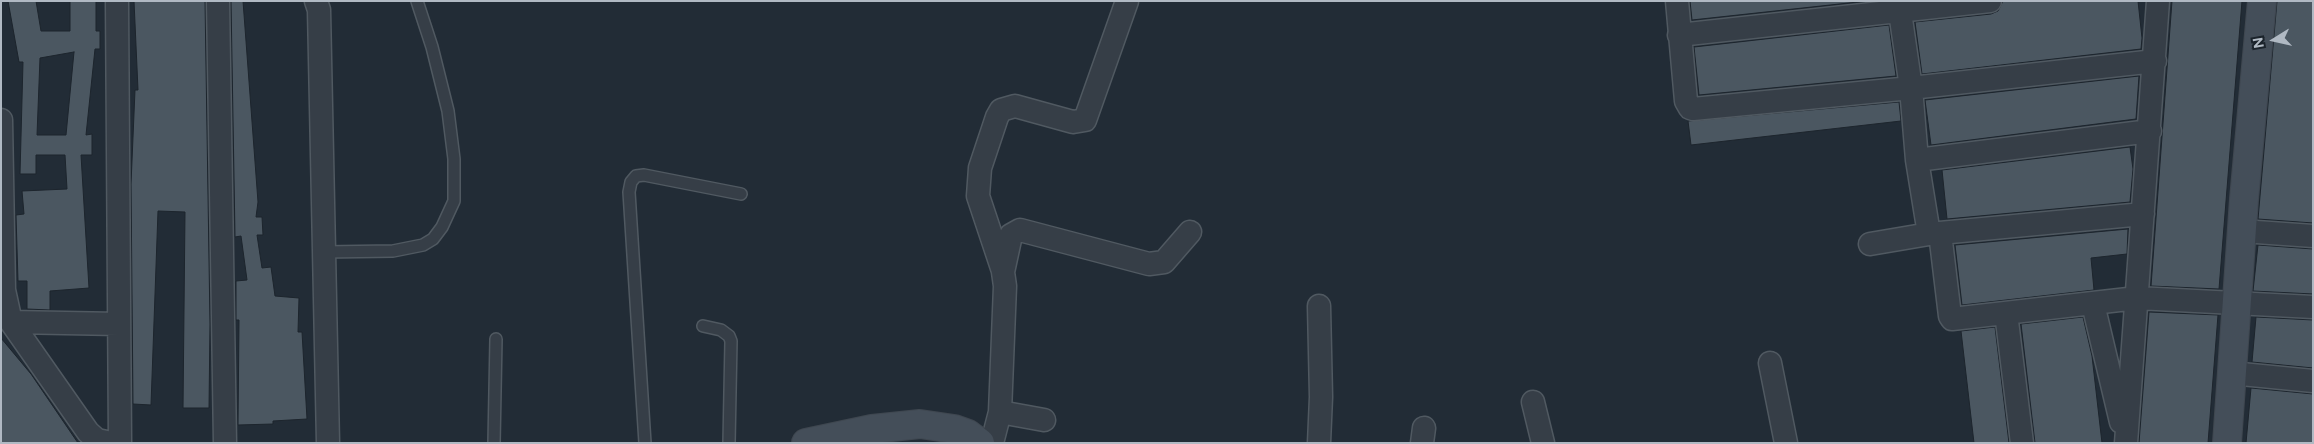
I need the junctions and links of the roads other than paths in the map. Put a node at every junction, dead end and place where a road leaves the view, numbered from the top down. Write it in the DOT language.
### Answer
graph roads {
  1 [pos="117,1"];
  2 [pos="218,1"];
  3 [pos="316,1"];
  4 [pos="418,1"];
  5 [pos="1128,1"];
  6 [pos="1676,1"];
  7 [pos="1990,1"];
  8 [pos="2158,1"];
  9 [pos="2262,1"];
  10 [pos="1900,12"];
  11 [pos="1679,35"];
  12 [pos="2155,61"];
  13 [pos="1911,88"];
  14 [pos="1,120"];
  15 [pos="2150,131"];
  16 [pos="1916,160"];
  17 [pos="741,194"];
  18 [pos="2143,214"];
  19 [pos="2242,231"];
  20 [pos="1190,232"];
  21 [pos="1934,233"];
  22 [pos="2313,236"];
  23 [pos="1870,244"];
  24 [pos="325,252"];
  25 [pos="1003,272"];
  26 [pos="2136,298"];
  27 [pos="2237,302"];
  28 [pos="2093,304"];
  29 [pos="1319,306"];
  30 [pos="2313,307"];
  31 [pos="2006,314"];
  32 [pos="11,322"];
  33 [pos="119,324"];
  34 [pos="703,326"];
  35 [pos="496,339"];
  36 [pos="1770,363"];
  37 [pos="2231,374"];
  38 [pos="2313,381"];
  39 [pos="1533,402"];
  40 [pos="1000,412"];
  41 [pos="1044,420"];
  42 [pos="843,439"];
  43 [pos="111,443"];
  44 [pos="120,443"];
  45 [pos="225,443"];
  46 [pos="328,443"];
  47 [pos="494,443"];
  48 [pos="645,443"];
  49 [pos="729,443"];
  50 [pos="806,443"];
  51 [pos="980,443"];
  52 [pos="992,443"];
  53 [pos="1319,443"];
  54 [pos="1543,443"];
  55 [pos="1786,443"];
  56 [pos="2022,443"];
  57 [pos="2126,443"];
  58 [pos="2227,443"];
  1 -- 33 [label="street"];
  2 -- 45 [label="street"];
  3 -- 24 [label="street"];
  4 -- 24 [label="lane"];
  5 -- 25 [label="street"];
  6 -- 11 [label="street"];
  7 -- 10 [label="street"];
  8 -- 12 [label="street"];
  9 -- 19 [label="street"];
  10 -- 11 [label="street"];
  10 -- 13 [label="street"];
  11 -- 13 [label="street"];
  12 -- 13 [label="street"];
  12 -- 15 [label="street"];
  13 -- 16 [label="street"];
  14 -- 32 [label="street"];
  15 -- 16 [label="street"];
  15 -- 18 [label="street"];
  16 -- 21 [label="street"];
  17 -- 48 [label="lane"];
  18 -- 21 [label="street"];
  18 -- 26 [label="street"];
  19 -- 22 [label="street"];
  19 -- 27 [label="street"];
  20 -- 25 [label="street"];
  21 -- 23 [label="street"];
  21 -- 31 [label="street"];
  24 -- 46 [label="street"];
  25 -- 40 [label="street"];
  26 -- 27 [label="street"];
  26 -- 28 [label="street"];
  26 -- 57 [label="street"];
  27 -- 30 [label="street"];
  27 -- 37 [label="street"];
  28 -- 31 [label="street"];
  28 -- 57 [label="street"];
  29 -- 53 [label="street"];
  31 -- 56 [label="street"];
  32 -- 33 [label="street"];
  32 -- 43 [label="street"];
  33 -- 44 [label="street"];
  34 -- 49 [label="lane"];
  35 -- 47 [label="lane"];
  36 -- 55 [label="street"];
  37 -- 38 [label="street"];
  37 -- 58 [label="street"];
  39 -- 54 [label="street"];
  40 -- 41 [label="street"];
  40 -- 52 [label="street"];
  42 -- 50 [label="street"];
  42 -- 51 [label="street"];
}
